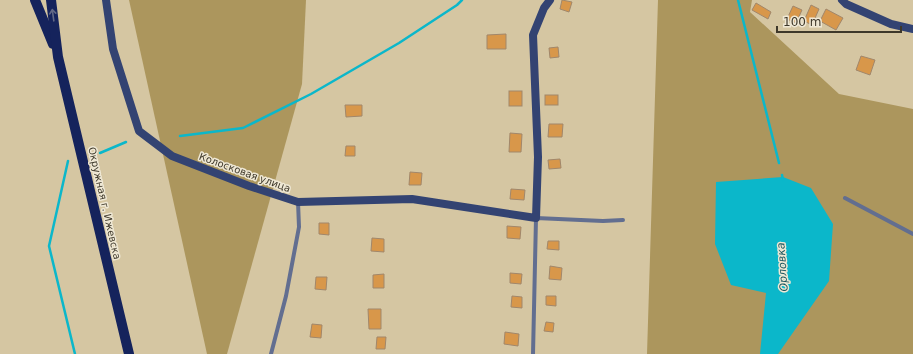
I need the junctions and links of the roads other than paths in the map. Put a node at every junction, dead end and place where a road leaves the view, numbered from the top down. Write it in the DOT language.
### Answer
graph roads {
  1 [pos="35,0"];
  2 [pos="51,0"];
  3 [pos="106,0"];
  4 [pos="550,0"];
  5 [pos="842,0"];
  6 [pos="913,29"];
  7 [pos="58,57"];
  8 [pos="845,198"];
  9 [pos="298,202"];
  10 [pos="536,218"];
  11 [pos="623,220"];
  12 [pos="913,234"];
  13 [pos="129,354"];
  14 [pos="271,354"];
  15 [pos="533,354"];
  1 -- 7 [label="main road, Окружная г. Ижевска"];
  7 -- 2 [label="main road, Окружная г. Ижевска, one-way"];
  3 -- 9 [label="street, Колосковая улица"];
  4 -- 10 [label="street"];
  5 -- 6 [label="street"];
  7 -- 13 [label="main road, Окружная г. Ижевска"];
  8 -- 12 [label="street"];
  9 -- 10 [label="street, Колосковая улица"];
  9 -- 14 [label="street"];
  10 -- 11 [label="street"];
  10 -- 15 [label="street"];
}
